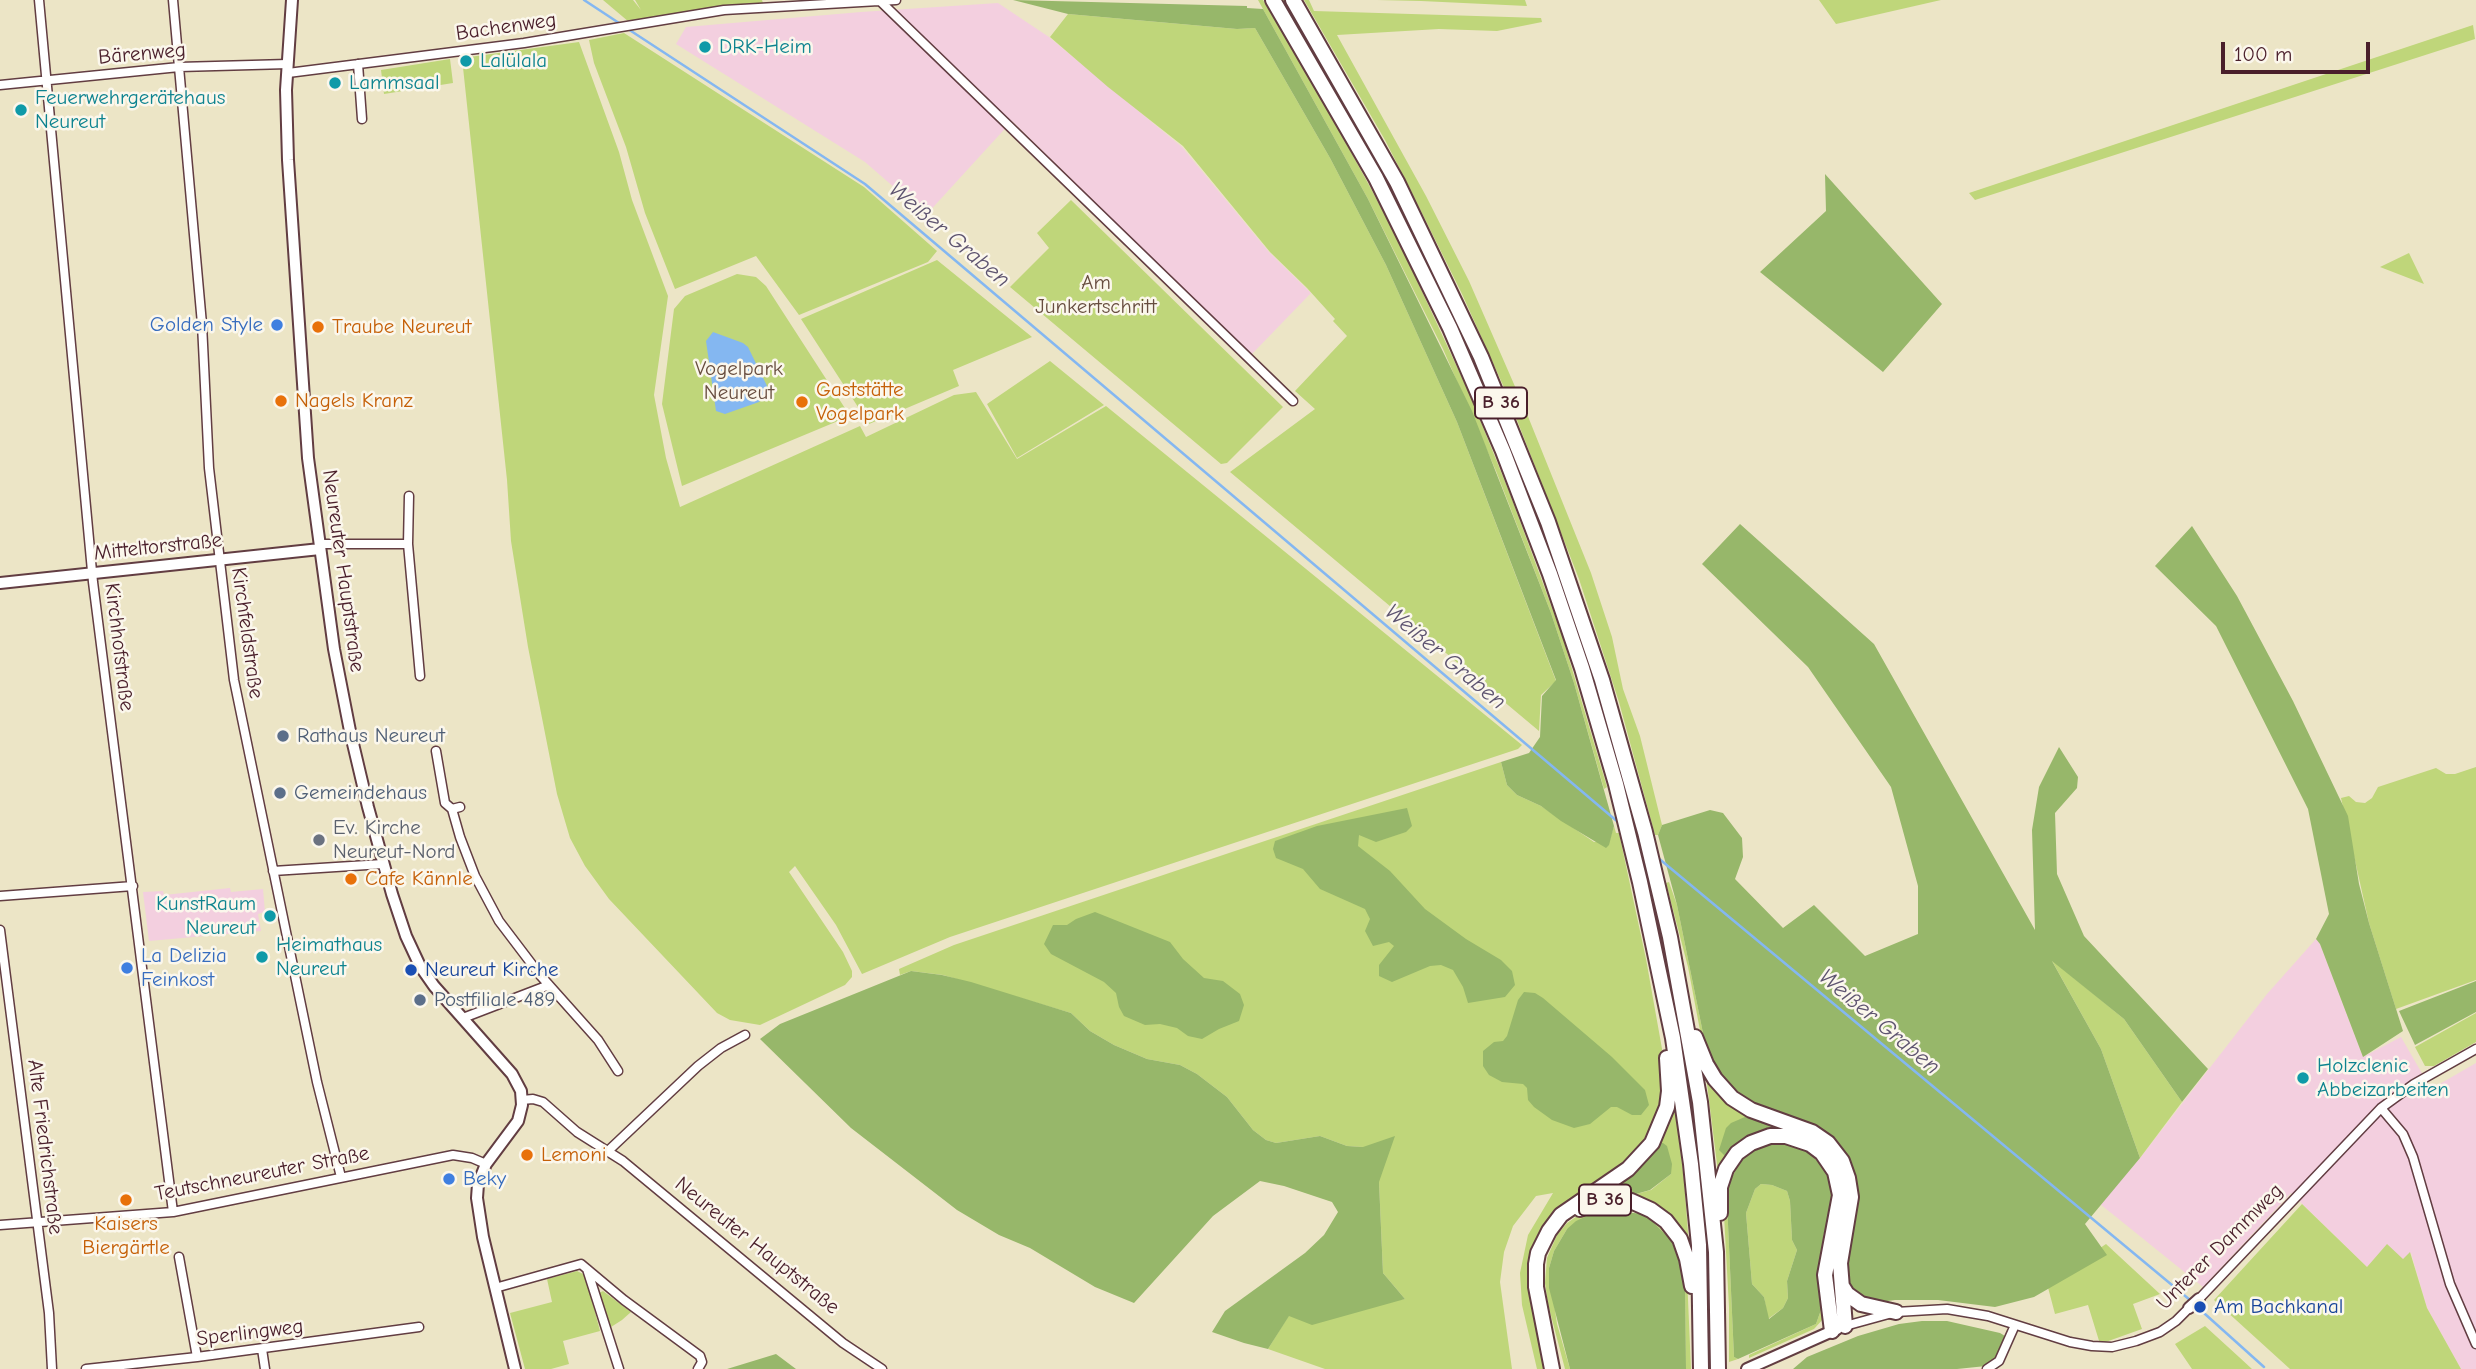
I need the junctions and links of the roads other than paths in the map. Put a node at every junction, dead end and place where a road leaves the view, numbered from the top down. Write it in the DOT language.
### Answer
graph roads {
  1 [pos="39,0"];
  2 [pos="173,0"];
  3 [pos="292,0"];
  4 [pos="896,0"];
  5 [pos="1273,0"];
  6 [pos="1293,0"];
  7 [pos="880,1"];
  8 [pos="358,64"];
  9 [pos="179,67"];
  10 [pos="288,68"];
  11 [pos="46,81"];
  12 [pos="0,85"];
  13 [pos="362,119"];
  14 [pos="1293,401"];
  15 [pos="409,496"];
  16 [pos="408,544"];
  17 [pos="320,547"];
  18 [pos="219,559"];
  19 [pos="92,573"];
  20 [pos="0,583"];
  21 [pos="420,676"];
  22 [pos="436,751"];
  23 [pos="383,864"];
  24 [pos="273,871"];
  25 [pos="133,886"];
  26 [pos="0,897"];
  27 [pos="0,930"];
  28 [pos="549,985"];
  29 [pos="1666,1002"];
  30 [pos="463,1018"];
  31 [pos="1685,1018"];
  32 [pos="745,1035"];
  33 [pos="2476,1049"];
  34 [pos="618,1071"];
  35 [pos="522,1100"];
  36 [pos="2381,1108"];
  37 [pos="608,1151"];
  38 [pos="486,1164"];
  39 [pos="341,1177"];
  40 [pos="173,1212"];
  41 [pos="37,1223"];
  42 [pos="0,1225"];
  43 [pos="1716,1252"];
  44 [pos="179,1258"];
  45 [pos="587,1269"];
  46 [pos="1842,1286"];
  47 [pos="495,1288"];
  48 [pos="2199,1299"];
  49 [pos="2189,1308"];
  50 [pos="1896,1312"];
  51 [pos="2015,1325"];
  52 [pos="419,1327"];
  53 [pos="1838,1329"];
  54 [pos="2476,1344"];
  55 [pos="262,1349"];
  56 [pos="1701,1349"];
  57 [pos="197,1357"];
  58 [pos="169,1365"];
  59 [pos="52,1369"];
  60 [pos="86,1369"];
  61 [pos="265,1369"];
  62 [pos="515,1369"];
  63 [pos="619,1369"];
  64 [pos="698,1369"];
  65 [pos="882,1369"];
  66 [pos="1552,1369"];
  67 [pos="1561,1369"];
  68 [pos="1701,1369"];
  69 [pos="1718,1369"];
  70 [pos="1747,1369"];
  71 [pos="1987,1369"];
  1 -- 11 [label="street, Kirchhofstraße"];
  2 -- 9 [label="street, Kirchfeldstraße"];
  3 -- 10 [label="street, Neureuter Hauptstraße"];
  4 -- 7 [label="street, Bachenweg"];
  5 -- 29 [label="highway, B 36"];
  6 -- 31 [label="highway, B 36"];
  7 -- 8 [label="street, Bachenweg"];
  7 -- 14 [label="street"];
  8 -- 10 [label="street, Bachenweg"];
  8 -- 13 [label="street"];
  9 -- 10 [label="street, Bärenweg"];
  9 -- 11 [label="street, Bärenweg"];
  9 -- 18 [label="street, Kirchfeldstraße"];
  10 -- 17 [label="street, Neureuter Hauptstraße"];
  11 -- 12 [label="street, Bärenweg"];
  11 -- 19 [label="street, Kirchhofstraße"];
  15 -- 16 [label="street"];
  16 -- 17 [label="street"];
  16 -- 21 [label="street"];
  17 -- 18 [label="street, Mitteltorstraße"];
  17 -- 23 [label="street, Neureuter Hauptstraße"];
  18 -- 19 [label="street, Mitteltorstraße"];
  18 -- 24 [label="street, Kirchfeldstraße"];
  19 -- 20 [label="street, Mitteltorstraße"];
  19 -- 25 [label="street, Kirchhofstraße"];
  22 -- 28 [label="street"];
  23 -- 24 [label="street"];
  23 -- 30 [label="street, Neureuter Hauptstraße"];
  24 -- 39 [label="street, Kirchfeldstraße"];
  25 -- 26 [label="street"];
  25 -- 40 [label="street, Kirchhofstraße"];
  27 -- 41 [label="street, Alte Friedrichstraße"];
  28 -- 30 [label="street"];
  28 -- 34 [label="street"];
  29 -- 56 [label="highway, B 36"];
  29 -- 66 [label="highway"];
  30 -- 35 [label="street, Neureuter Hauptstraße"];
  31 -- 43 [label="highway, B 36"];
  31 -- 46 [label="highway, B 36"];
  32 -- 37 [label="street"];
  33 -- 36 [label="street, Unterer Dammweg"];
  35 -- 37 [label="street, Neureuter Hauptstraße"];
  35 -- 38 [label="street"];
  36 -- 48 [label="street, Unterer Dammweg"];
  36 -- 54 [label="street"];
  37 -- 65 [label="street, Neureuter Hauptstraße"];
  38 -- 39 [label="street, Teutschneureuter Straße"];
  38 -- 47 [label="street"];
  39 -- 40 [label="street, Teutschneureuter Straße"];
  40 -- 41 [label="street, Teutschneureuter Straße"];
  41 -- 42 [label="street, Teutschneureuter Straße"];
  41 -- 59 [label="street, Alte Friedrichstraße"];
  43 -- 53 [label="highway"];
  43 -- 69 [label="highway, B 36"];
  44 -- 57 [label="street"];
  45 -- 47 [label="street"];
  45 -- 63 [label="street"];
  45 -- 64 [label="street"];
  46 -- 50 [label="highway"];
  46 -- 53 [label="highway, B 36"];
  47 -- 62 [label="street"];
  48 -- 49 [label="street, Unterer Dammweg"];
  49 -- 51 [label="street, Unterer Dammweg"];
  50 -- 51 [label="street, Unterer Dammweg"];
  50 -- 53 [label="street, Unterer Dammweg"];
  51 -- 71 [label="street"];
  52 -- 55 [label="street, Sperlingweg"];
  53 -- 70 [label="street, Unterer Dammweg"];
  55 -- 57 [label="street, Sperlingweg"];
  55 -- 61 [label="street"];
  56 -- 67 [label="highway, B 36"];
  56 -- 68 [label="highway, B 36"];
  57 -- 58 [label="street, Sperlingweg"];
  58 -- 60 [label="street, Sperlingweg"];
}
